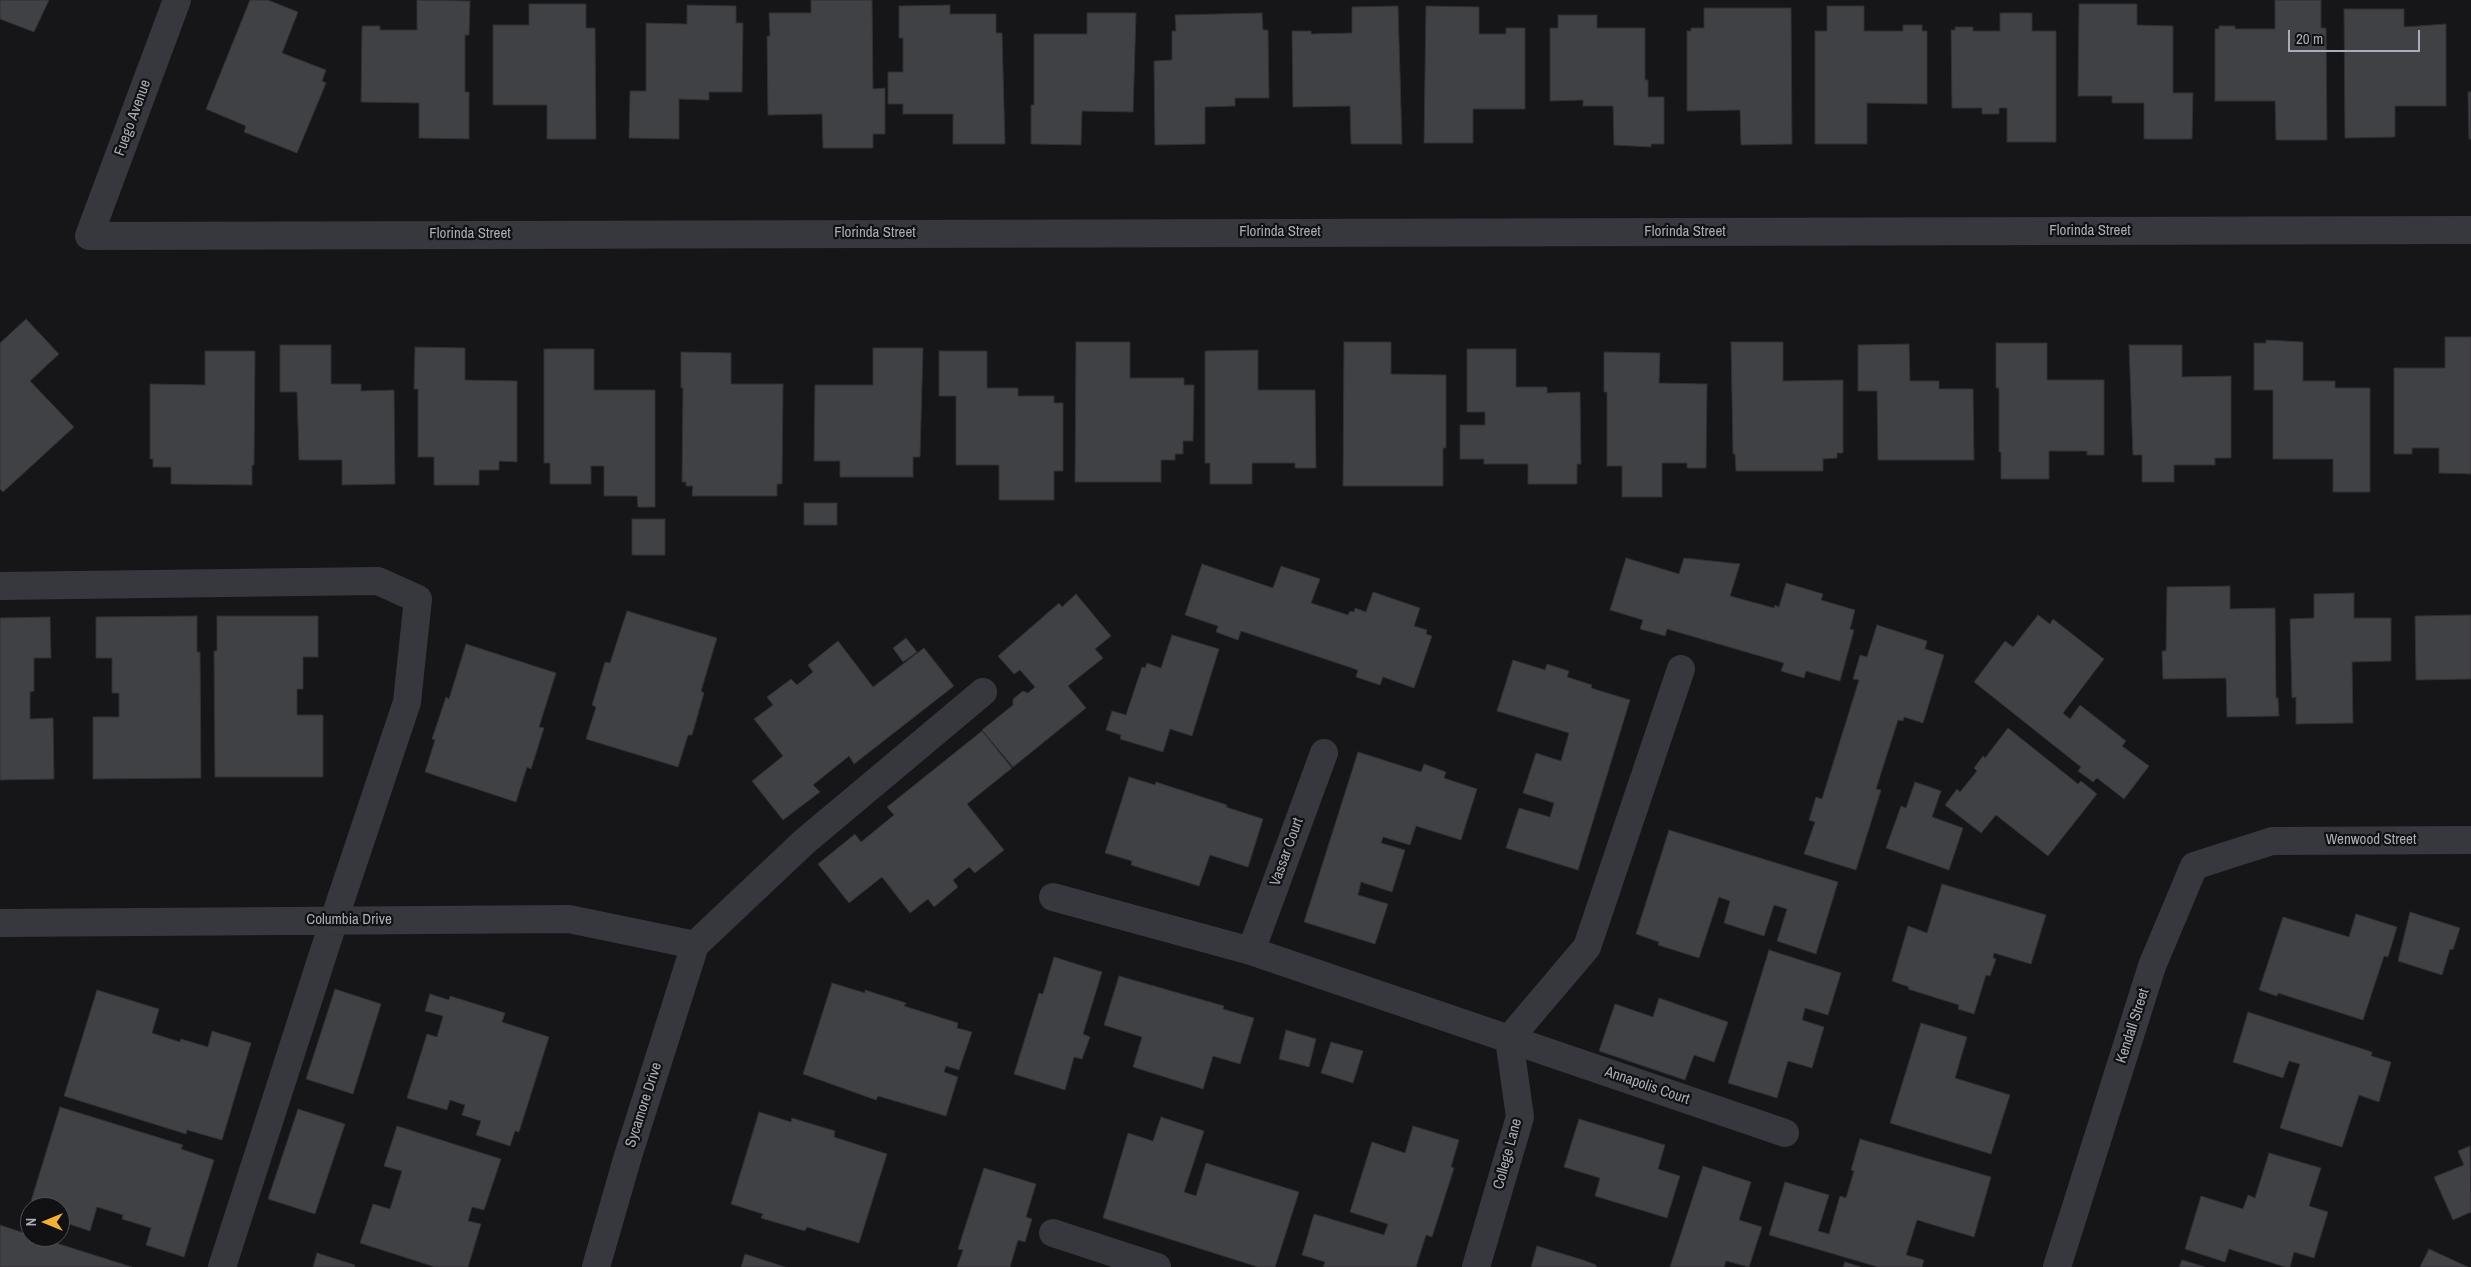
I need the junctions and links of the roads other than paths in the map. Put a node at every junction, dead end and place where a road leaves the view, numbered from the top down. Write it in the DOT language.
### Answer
graph roads {
  1 [pos="177,0"];
  2 [pos="2471,230"];
  3 [pos="89,236"];
  4 [pos="0,586"];
  5 [pos="1681,669"];
  6 [pos="983,692"];
  7 [pos="1324,753"];
  8 [pos="2471,840"];
  9 [pos="2272,841"];
  10 [pos="1053,897"];
  11 [pos="334,920"];
  12 [pos="0,923"];
  13 [pos="695,945"];
  14 [pos="1251,951"];
  15 [pos="1509,1039"];
  16 [pos="1785,1133"];
  17 [pos="1053,1233"];
  18 [pos="222,1267"];
  19 [pos="596,1267"];
  20 [pos="1157,1267"];
  21 [pos="1476,1267"];
  22 [pos="2057,1267"];
  1 -- 3 [label="street, Fuego Avenue"];
  2 -- 3 [label="street, Florinda Street"];
  4 -- 11 [label="street"];
  5 -- 15 [label="street"];
  6 -- 13 [label="street"];
  7 -- 14 [label="street, Vassar Court"];
  8 -- 9 [label="street, Wenwood Street"];
  9 -- 22 [label="street, Kendall Street"];
  10 -- 14 [label="street, Annapolis Court"];
  11 -- 12 [label="street, Columbia Drive"];
  11 -- 13 [label="street, Columbia Drive"];
  11 -- 18 [label="street"];
  13 -- 19 [label="street, Sycamore Drive"];
  14 -- 15 [label="street, Annapolis Court"];
  15 -- 16 [label="street, Annapolis Court"];
  15 -- 21 [label="street, College Lane"];
  17 -- 20 [label="street"];
}
